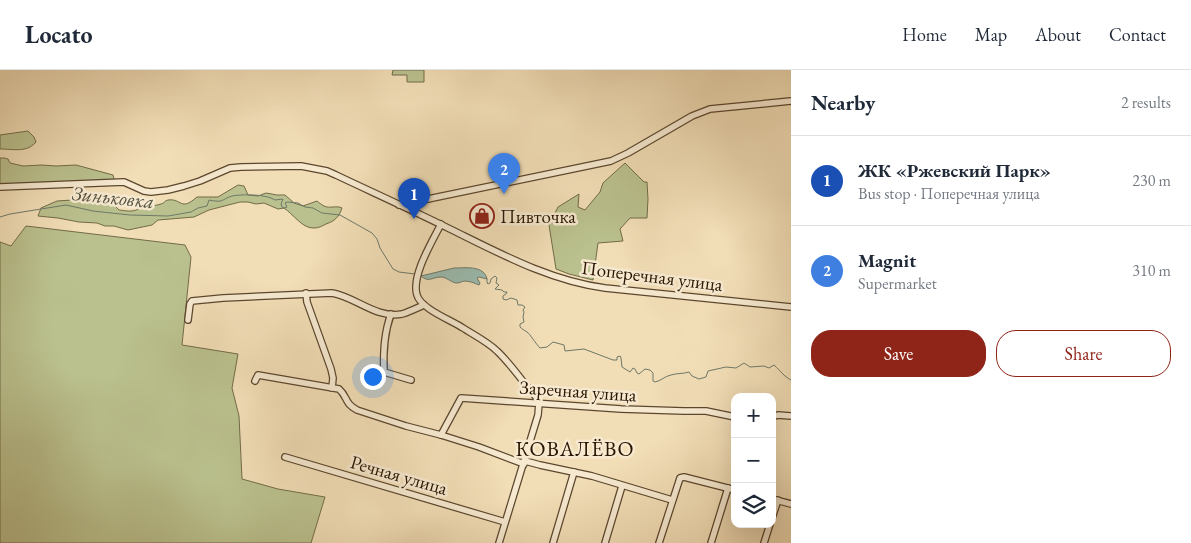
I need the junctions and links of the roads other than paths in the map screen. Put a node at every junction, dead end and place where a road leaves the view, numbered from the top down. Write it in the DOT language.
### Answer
graph roads {
  1 [pos="791,101"];
  2 [pos="0,187"];
  3 [pos="419,200"];
  4 [pos="399,204"];
  5 [pos="413,212"];
  6 [pos="441,224"];
  7 [pos="306,293"];
  8 [pos="424,305"];
  9 [pos="791,307"];
  10 [pos="391,314"];
  11 [pos="188,320"];
  12 [pos="411,380"];
  13 [pos="255,381"];
  14 [pos="332,388"];
  15 [pos="539,403"];
  16 [pos="731,416"];
  17 [pos="776,416"];
  18 [pos="791,416"];
  19 [pos="441,435"];
  20 [pos="285,457"];
  21 [pos="524,462"];
  22 [pos="574,472"];
  23 [pos="622,486"];
  24 [pos="728,488"];
  25 [pos="731,489"];
  26 [pos="672,500"];
  27 [pos="776,500"];
  28 [pos="791,504"];
  29 [pos="505,522"];
  30 [pos="769,528"];
  31 [pos="499,543"];
  32 [pos="553,543"];
  33 [pos="605,543"];
  34 [pos="659,543"];
  35 [pos="710,543"];
  36 [pos="764,543"];
  1 -- 3 [label="street"];
  2 -- 4 [label="street, Поперечная улица"];
  3 -- 4 [label="street"];
  3 -- 5 [label="street"];
  4 -- 5 [label="street, Поперечная улица"];
  5 -- 6 [label="street, Поперечная улица"];
  6 -- 8 [label="street"];
  6 -- 9 [label="street, Поперечная улица"];
  7 -- 10 [label="street"];
  7 -- 11 [label="street"];
  7 -- 14 [label="street"];
  8 -- 10 [label="street"];
  8 -- 15 [label="street"];
  10 -- 12 [label="street"];
  13 -- 14 [label="street"];
  14 -- 19 [label="street"];
  15 -- 16 [label="street, Заречная улица"];
  15 -- 19 [label="street, Заречная улица"];
  15 -- 21 [label="street"];
  17 -- 18 [label="street"];
  19 -- 21 [label="street"];
  20 -- 29 [label="street, Речная улица"];
  21 -- 22 [label="street"];
  21 -- 29 [label="street"];
  22 -- 23 [label="street"];
  22 -- 32 [label="street"];
  23 -- 26 [label="street"];
  23 -- 33 [label="street"];
  24 -- 25 [label="street"];
  24 -- 26 [label="street"];
  24 -- 35 [label="street"];
  26 -- 34 [label="street"];
  27 -- 28 [label="street"];
  29 -- 31 [label="street"];
  30 -- 36 [label="street"];
}
